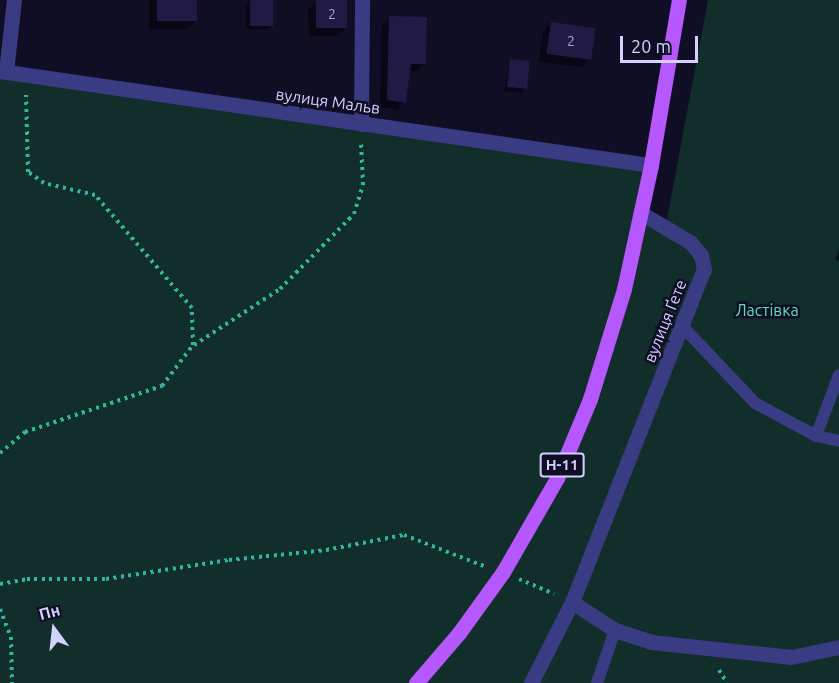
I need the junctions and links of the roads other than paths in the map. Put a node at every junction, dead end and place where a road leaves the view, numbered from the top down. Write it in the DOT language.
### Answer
graph roads {
  1 [pos="14,0"];
  2 [pos="362,0"];
  3 [pos="679,0"];
  4 [pos="3,71"];
  5 [pos="361,123"];
  6 [pos="651,165"];
  7 [pos="640,213"];
  8 [pos="682,326"];
  9 [pos="839,375"];
  10 [pos="816,436"];
  11 [pos="839,441"];
  12 [pos="572,602"];
  13 [pos="615,630"];
  14 [pos="839,647"];
  15 [pos="416,683"];
  16 [pos="531,683"];
  17 [pos="597,683"];
  1 -- 4 [label="street"];
  2 -- 5 [label="street"];
  3 -- 6 [label="main road, Н-11"];
  4 -- 5 [label="street, вулиця Мальв"];
  5 -- 6 [label="street, вулиця Мальв"];
  6 -- 7 [label="main road, Н-11"];
  7 -- 8 [label="street, вулиця Ґете"];
  7 -- 15 [label="main road, Н-11"];
  8 -- 10 [label="lane"];
  8 -- 12 [label="street, вулиця Ґете"];
  9 -- 10 [label="lane"];
  10 -- 11 [label="lane"];
  12 -- 13 [label="street"];
  12 -- 16 [label="street, вулиця Ґете"];
  13 -- 14 [label="street"];
  13 -- 17 [label="lane"];
}
